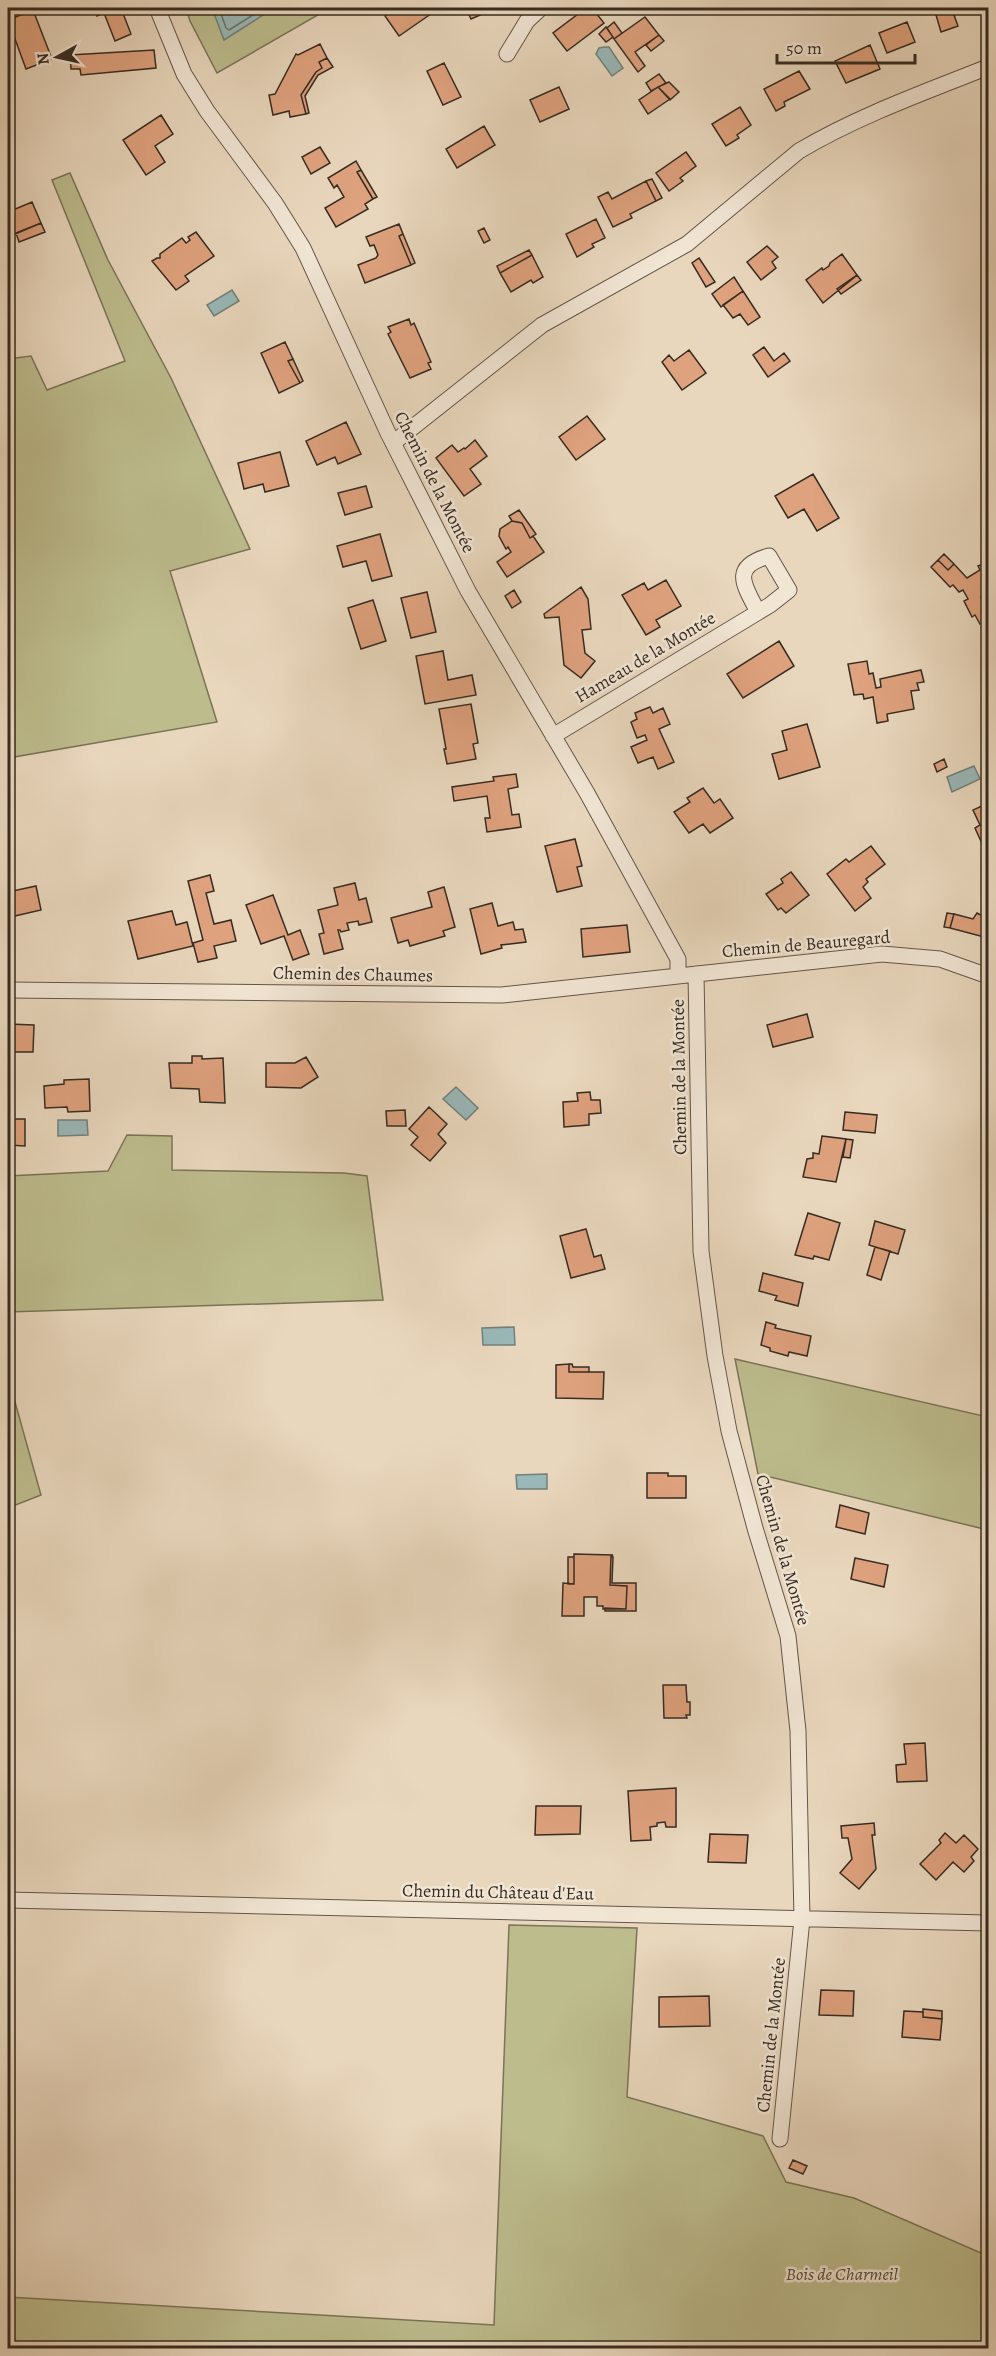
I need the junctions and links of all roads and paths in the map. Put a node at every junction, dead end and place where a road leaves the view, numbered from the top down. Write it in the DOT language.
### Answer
graph roads {
  1 [pos="157,8"];
  2 [pos="541,8"];
  3 [pos="507,54"];
  4 [pos="988,67"];
  5 [pos="393,443"];
  6 [pos="758,612"];
  7 [pos="554,736"];
  8 [pos="696,974"];
  9 [pos="678,975"];
  10 [pos="988,976"];
  11 [pos="8,990"];
  12 [pos="8,1900"];
  13 [pos="802,1919"];
  14 [pos="988,1923"];
  15 [pos="780,2139"];
  1 -- 5 [label="street, Chemin de la Montée"];
  2 -- 3 [label="street"];
  4 -- 5 [label="street"];
  5 -- 7 [label="street, Chemin de la Montée"];
  6 -- 7 [label="street, Hameau de la Montée"];
  7 -- 9 [label="street, Chemin de la Montée"];
  8 -- 9 [label="street, Chemin des Chaumes"];
  8 -- 10 [label="street, Chemin de Beauregard"];
  8 -- 13 [label="street, Chemin de la Montée"];
  9 -- 11 [label="street, Chemin des Chaumes"];
  12 -- 13 [label="street, Chemin du Château d'Eau"];
  13 -- 14 [label="street, Chemin du Château d'Eau"];
  13 -- 15 [label="street, Chemin de la Montée"];
}
